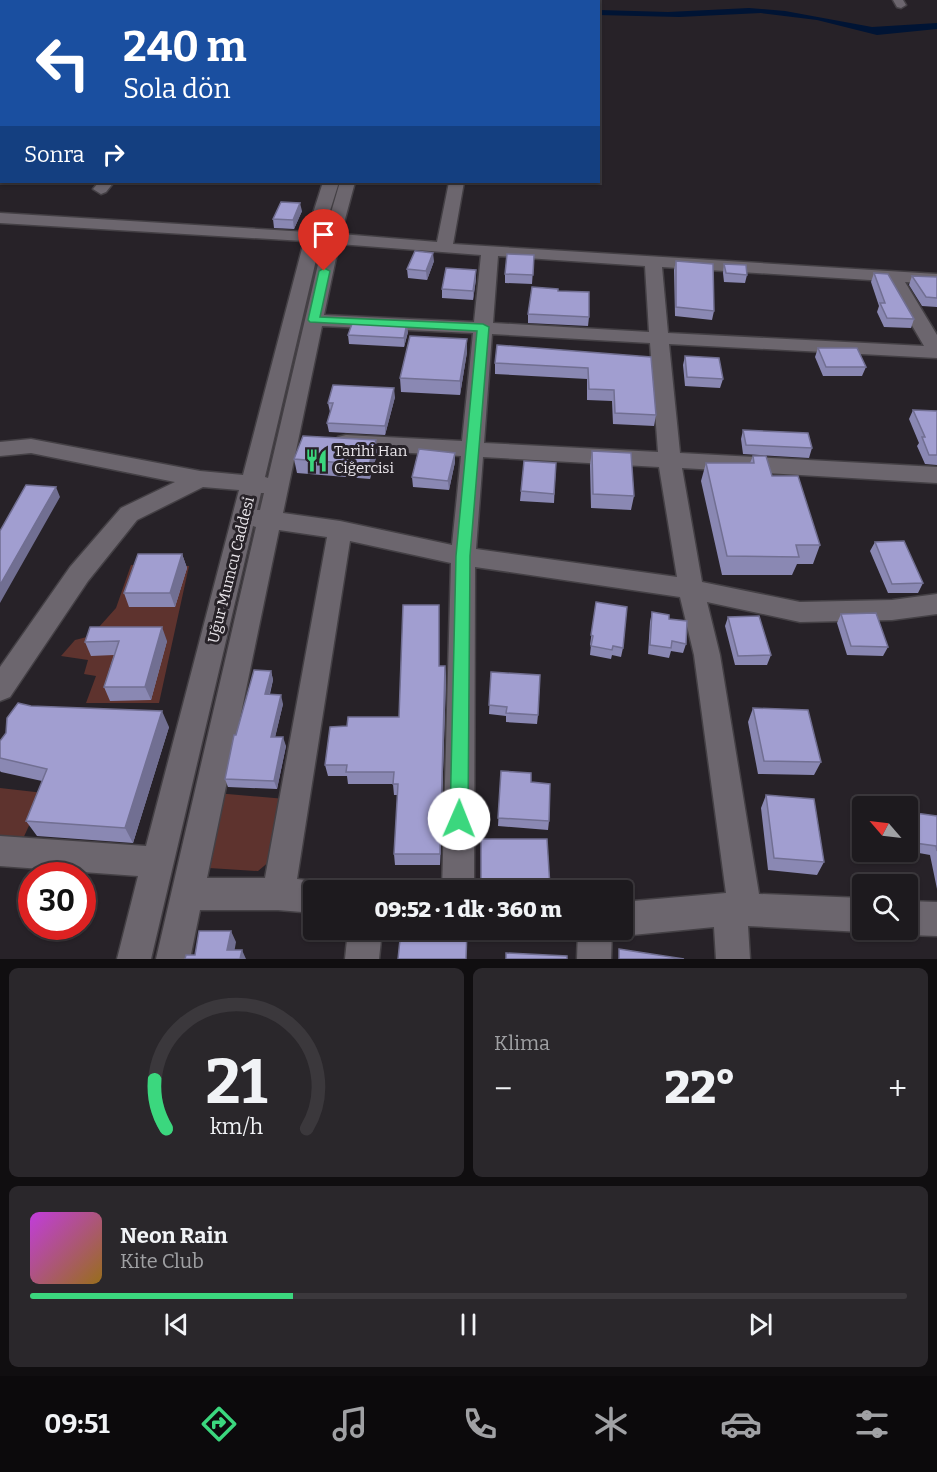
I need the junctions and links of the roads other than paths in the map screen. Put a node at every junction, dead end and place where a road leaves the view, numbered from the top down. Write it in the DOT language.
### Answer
graph roads {
  1 [pos="331,183"];
  2 [pos="348,183"];
  3 [pos="457,183"];
  4 [pos="0,218"];
  5 [pos="322,237"];
  6 [pos="363,241"];
  7 [pos="444,248"];
  8 [pos="490,251"];
  9 [pos="653,261"];
  10 [pos="324,271"];
  11 [pos="892,276"];
  12 [pos="937,279"];
  13 [pos="314,320"];
  14 [pos="483,327"];
  15 [pos="658,337"];
  16 [pos="937,352"];
  17 [pos="307,440"];
  18 [pos="0,449"];
  19 [pos="472,450"];
  20 [pos="669,458"];
  21 [pos="937,475"];
  22 [pos="200,478"];
  23 [pos="252,485"];
  24 [pos="277,485"];
  25 [pos="244,518"];
  26 [pos="270,519"];
  27 [pos="340,530"];
  28 [pos="463,556"];
  29 [pos="692,589"];
  30 [pos="937,604"];
  31 [pos="0,689"];
  32 [pos="0,850"];
  33 [pos="158,862"];
  34 [pos="458,880"];
  35 [pos="187,894"];
  36 [pos="278,894"];
  37 [pos="303,896"];
  38 [pos="738,910"];
  39 [pos="852,915"];
  40 [pos="633,918"];
  41 [pos="918,918"];
  42 [pos="937,919"];
  43 [pos="364,940"];
  44 [pos="595,940"];
  45 [pos="134,959"];
  46 [pos="173,959"];
  47 [pos="362,959"];
  48 [pos="594,959"];
  49 [pos="733,959"];
  1 -- 5 [label="street, Uğur Mumcu Caddesi"];
  2 -- 5 [label="street, Uğur Mumcu Caddesi"];
  3 -- 7 [label="street"];
  4 -- 5 [label="street"];
  5 -- 6 [label="street"];
  5 -- 10 [label="street, Uğur Mumcu Caddesi"];
  5 -- 23 [label="street, Uğur Mumcu Caddesi"];
  6 -- 7 [label="street"];
  6 -- 10 [label="street"];
  7 -- 8 [label="street"];
  8 -- 9 [label="street"];
  8 -- 14 [label="street"];
  9 -- 11 [label="street"];
  9 -- 15 [label="street"];
  10 -- 13 [label="street, Uğur Mumcu Caddesi"];
  11 -- 12 [label="street"];
  11 -- 16 [label="street"];
  13 -- 14 [label="street"];
  13 -- 17 [label="street, Uğur Mumcu Caddesi"];
  14 -- 15 [label="street"];
  14 -- 19 [label="street"];
  15 -- 16 [label="street"];
  15 -- 20 [label="street"];
  17 -- 19 [label="street"];
  17 -- 24 [label="street, Uğur Mumcu Caddesi"];
  18 -- 22 [label="street"];
  19 -- 20 [label="street"];
  19 -- 28 [label="street"];
  20 -- 21 [label="street"];
  20 -- 29 [label="street"];
  22 -- 23 [label="street"];
  22 -- 31 [label="street"];
  23 -- 24 [label="street"];
  23 -- 25 [label="street, Uğur Mumcu Caddesi"];
  24 -- 26 [label="street, Uğur Mumcu Caddesi"];
  25 -- 26 [label="street"];
  25 -- 33 [label="street, Uğur Mumcu Caddesi"];
  26 -- 27 [label="street"];
  26 -- 35 [label="street, Uğur Mumcu Caddesi"];
  27 -- 28 [label="street"];
  27 -- 36 [label="street"];
  28 -- 29 [label="street"];
  28 -- 34 [label="street"];
  29 -- 30 [label="street"];
  29 -- 38 [label="street"];
  32 -- 33 [label="street"];
  33 -- 45 [label="street, Uğur Mumcu Caddesi"];
  35 -- 36 [label="street"];
  35 -- 46 [label="street, Uğur Mumcu Caddesi"];
  36 -- 37 [label="street"];
  38 -- 39 [label="street"];
  38 -- 40 [label="street"];
  38 -- 49 [label="street"];
  41 -- 42 [label="street"];
  43 -- 47 [label="street"];
  44 -- 48 [label="street"];
}
